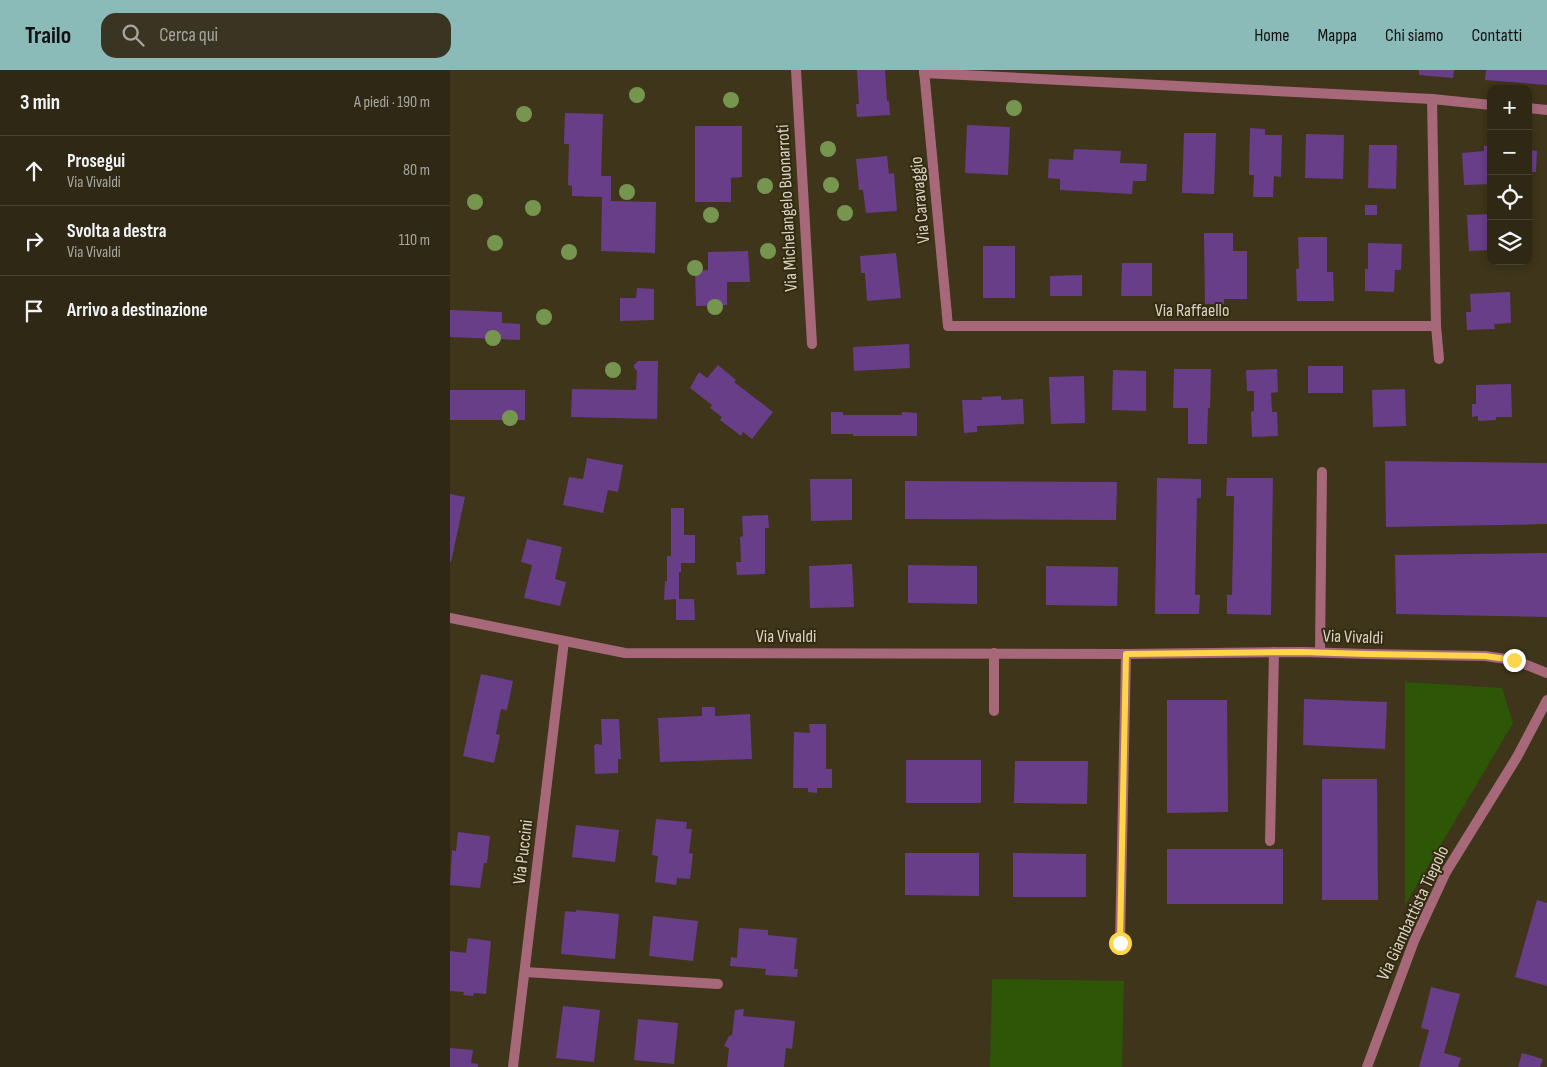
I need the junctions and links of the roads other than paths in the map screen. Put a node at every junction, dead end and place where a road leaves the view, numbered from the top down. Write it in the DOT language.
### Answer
graph roads {
  1 [pos="796,70"];
  2 [pos="924,71"];
  3 [pos="1432,99"];
  4 [pos="1487,105"];
  5 [pos="1532,108"];
  6 [pos="1547,110"];
  7 [pos="948,326"];
  8 [pos="1436,326"];
  9 [pos="812,344"];
  10 [pos="1439,359"];
  11 [pos="1322,472"];
  12 [pos="450,618"];
  13 [pos="564,641"];
  14 [pos="1274,652"];
  15 [pos="1320,652"];
  16 [pos="994,653"];
  17 [pos="1126,654"];
  18 [pos="1547,673"];
  19 [pos="1547,700"];
  20 [pos="994,711"];
  21 [pos="1270,841"];
  22 [pos="1120,943"];
  23 [pos="525,972"];
  24 [pos="718,984"];
  25 [pos="513,1067"];
  26 [pos="1367,1067"];
  1 -- 9 [label="street, Via Michelangelo Buonarroti"];
  2 -- 3 [label="street"];
  2 -- 7 [label="street, Via Caravaggio"];
  3 -- 4 [label="street"];
  3 -- 8 [label="street"];
  5 -- 6 [label="street"];
  7 -- 8 [label="street, Via Raffaello"];
  8 -- 10 [label="street"];
  11 -- 15 [label="street"];
  12 -- 13 [label="street, Via Vivaldi"];
  13 -- 16 [label="street, Via Vivaldi"];
  13 -- 23 [label="street, Via Puccini"];
  14 -- 15 [label="street, Via Vivaldi"];
  14 -- 17 [label="street, Via Vivaldi"];
  14 -- 21 [label="street"];
  15 -- 18 [label="street, Via Vivaldi"];
  16 -- 17 [label="street, Via Vivaldi"];
  16 -- 20 [label="street"];
  17 -- 22 [label="street"];
  19 -- 26 [label="street, Via Giambattista Tiepolo"];
  23 -- 24 [label="street"];
  23 -- 25 [label="street, Via Puccini"];
}
